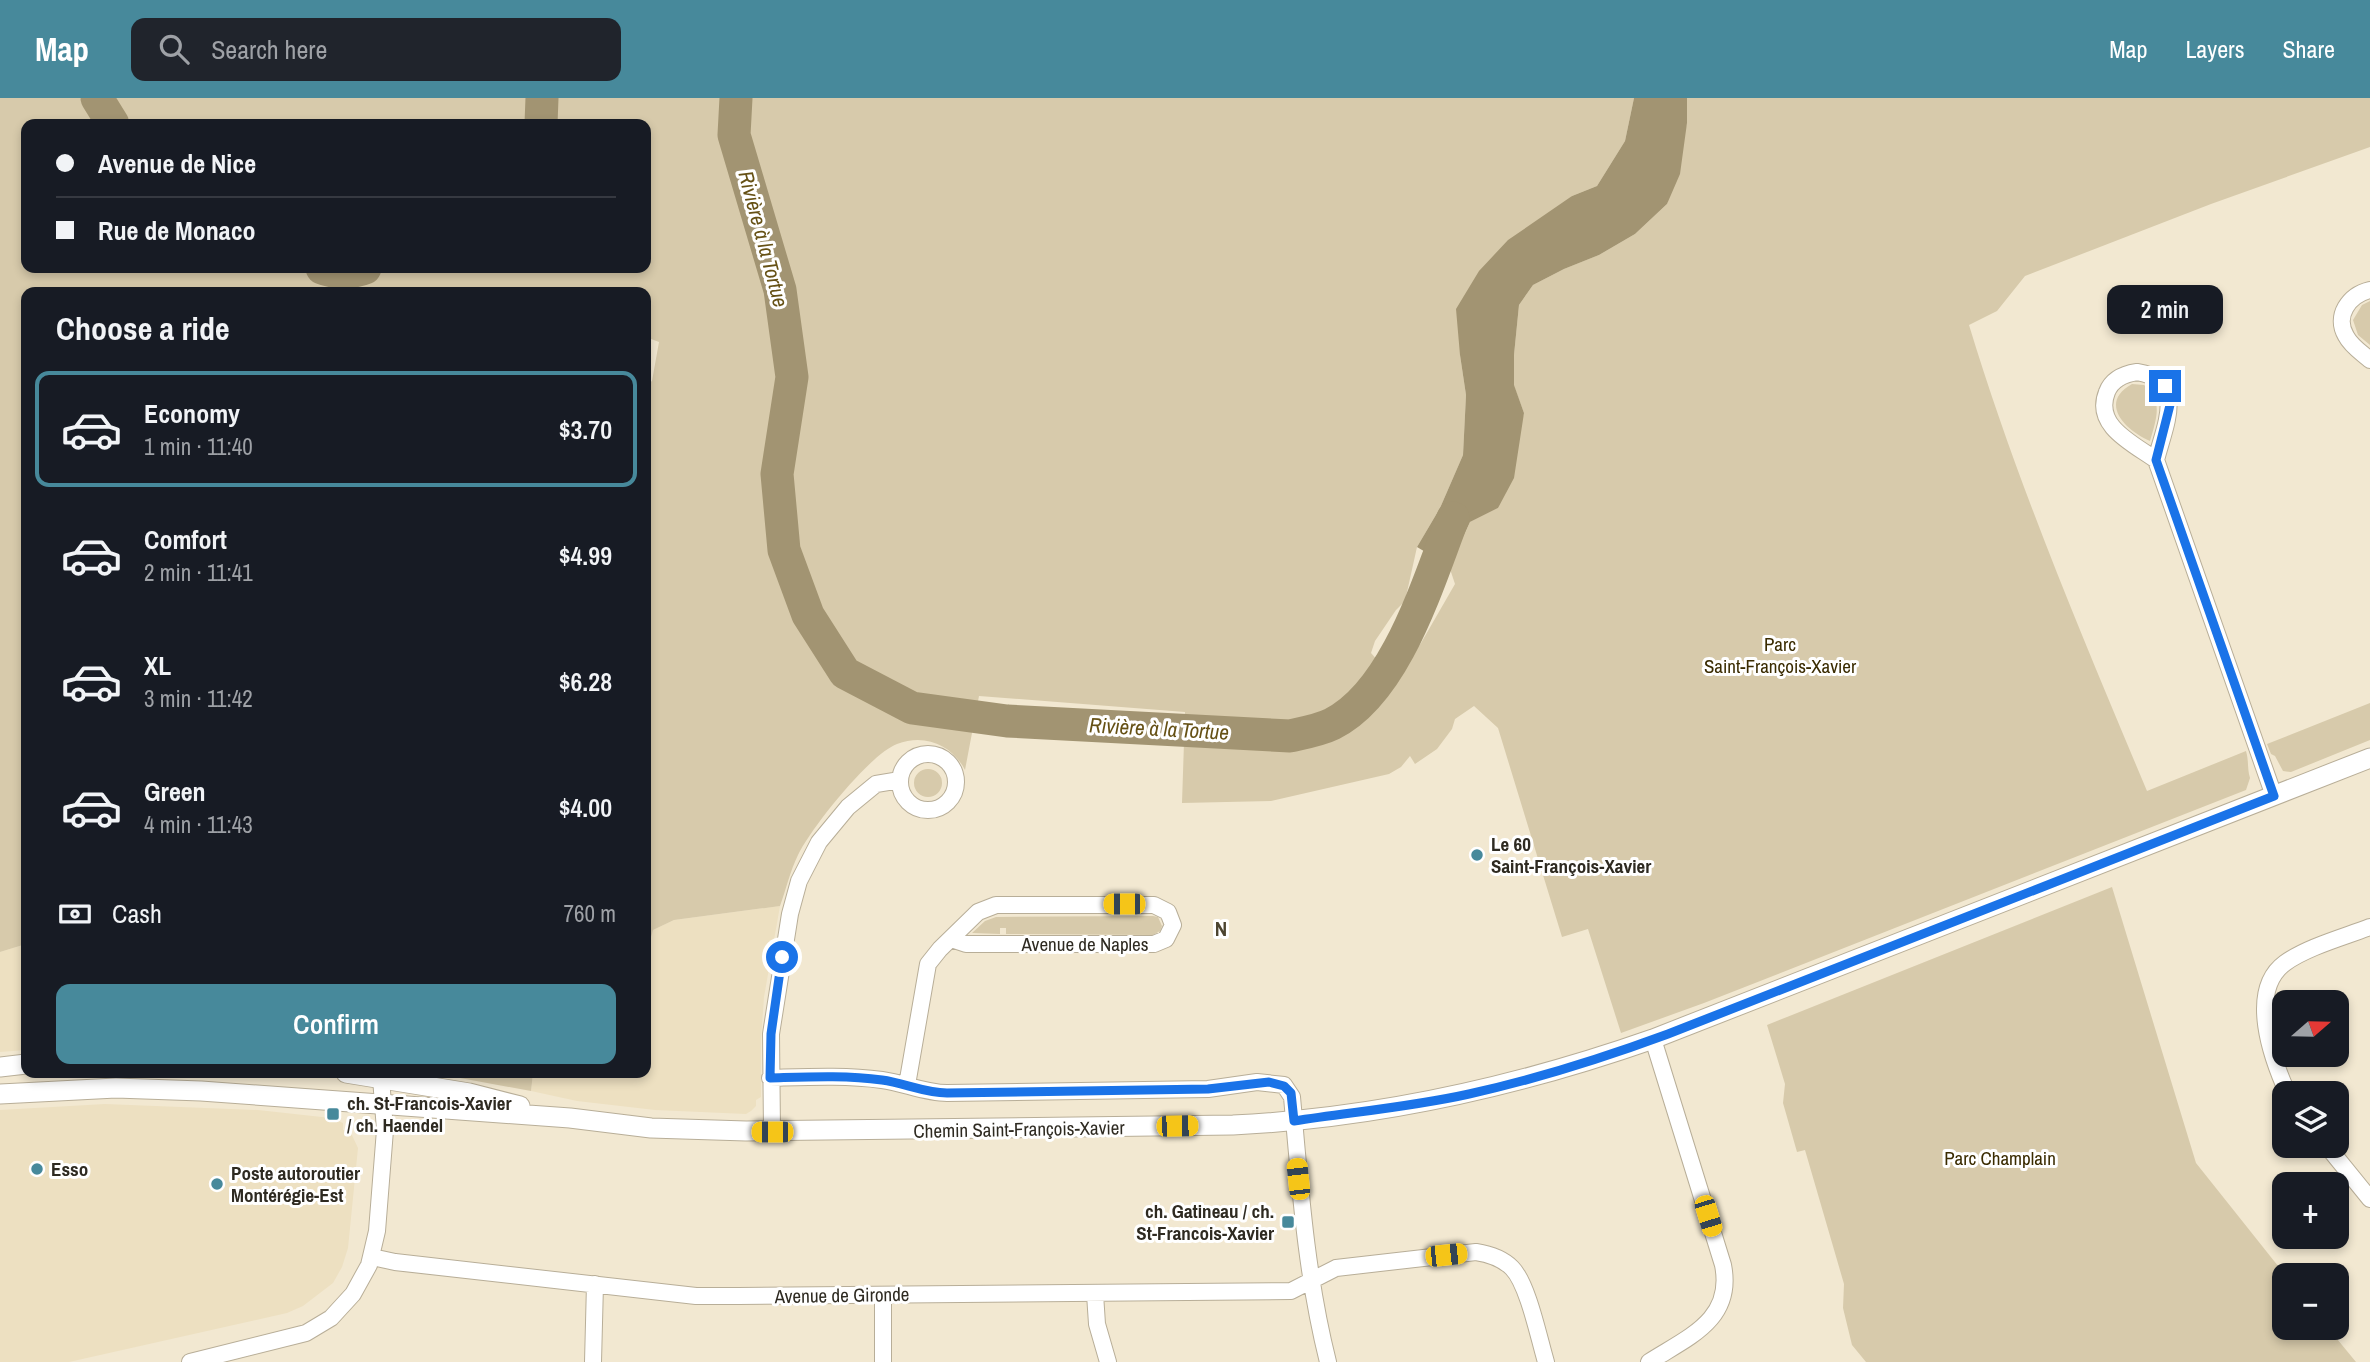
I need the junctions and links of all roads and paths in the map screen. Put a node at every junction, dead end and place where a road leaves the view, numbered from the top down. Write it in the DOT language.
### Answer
graph roads {
  1 [pos="2370,290"];
  2 [pos="2370,360"];
  3 [pos="2156,460"];
  4 [pos="2370,758"];
  5 [pos="900,780"];
  6 [pos="2274,796"];
  7 [pos="2370,927"];
  8 [pos="951,939"];
  9 [pos="1653,1040"];
  10 [pos="21,1065"];
  11 [pos="0,1066"];
  12 [pos="381,1078"];
  13 [pos="770,1078"];
  14 [pos="2284,1081"];
  15 [pos="907,1085"];
  16 [pos="0,1094"];
  17 [pos="384,1106"];
  18 [pos="570,1118"];
  19 [pos="1294,1121"];
  20 [pos="772,1132"];
  21 [pos="2338,1158"];
  22 [pos="2368,1191"];
  23 [pos="372,1256"];
  24 [pos="1312,1280"];
  25 [pos="595,1284"];
  26 [pos="1095,1294"];
  27 [pos="883,1295"];
  28 [pos="190,1362"];
  29 [pos="593,1362"];
  30 [pos="883,1362"];
  31 [pos="1108,1362"];
  32 [pos="1328,1362"];
  33 [pos="1546,1362"];
  34 [pos="1649,1362"];
  1 -- 2 [label="street"];
  3 -- 3 [label="street"];
  3 -- 6 [label="street"];
  4 -- 6 [label="street, Chemin Saint-François-Xavier"];
  5 -- 13 [label="street"];
  6 -- 9 [label="street, Chemin Saint-François-Xavier"];
  7 -- 14 [label="street"];
  8 -- 8 [label="street, Avenue de Naples"];
  8 -- 15 [label="street, Avenue de Naples"];
  9 -- 19 [label="street, Chemin Saint-François-Xavier"];
  9 -- 34 [label="street"];
  10 -- 11 [label="street"];
  12 -- 17 [label="street"];
  12 -- 18 [label="street, Chemin Saint-François-Xavier"];
  13 -- 15 [label="street"];
  13 -- 20 [label="street"];
  15 -- 19 [label="street"];
  16 -- 17 [label="street, Chemin Saint-François-Xavier"];
  17 -- 18 [label="street, Chemin Saint-François-Xavier"];
  17 -- 23 [label="street"];
  18 -- 20 [label="street, Chemin Saint-François-Xavier"];
  19 -- 20 [label="street, Chemin Saint-François-Xavier"];
  19 -- 24 [label="street"];
  21 -- 22 [label="street"];
  23 -- 25 [label="street, Avenue de Gironde"];
  23 -- 28 [label="street"];
  24 -- 26 [label="street, Avenue de Gironde"];
  24 -- 32 [label="street"];
  24 -- 33 [label="street, Avenue de Gironde"];
  25 -- 27 [label="street, Avenue de Gironde"];
  25 -- 29 [label="street"];
  26 -- 27 [label="street, Avenue de Gironde"];
  26 -- 31 [label="street"];
  27 -- 30 [label="street"];
}
